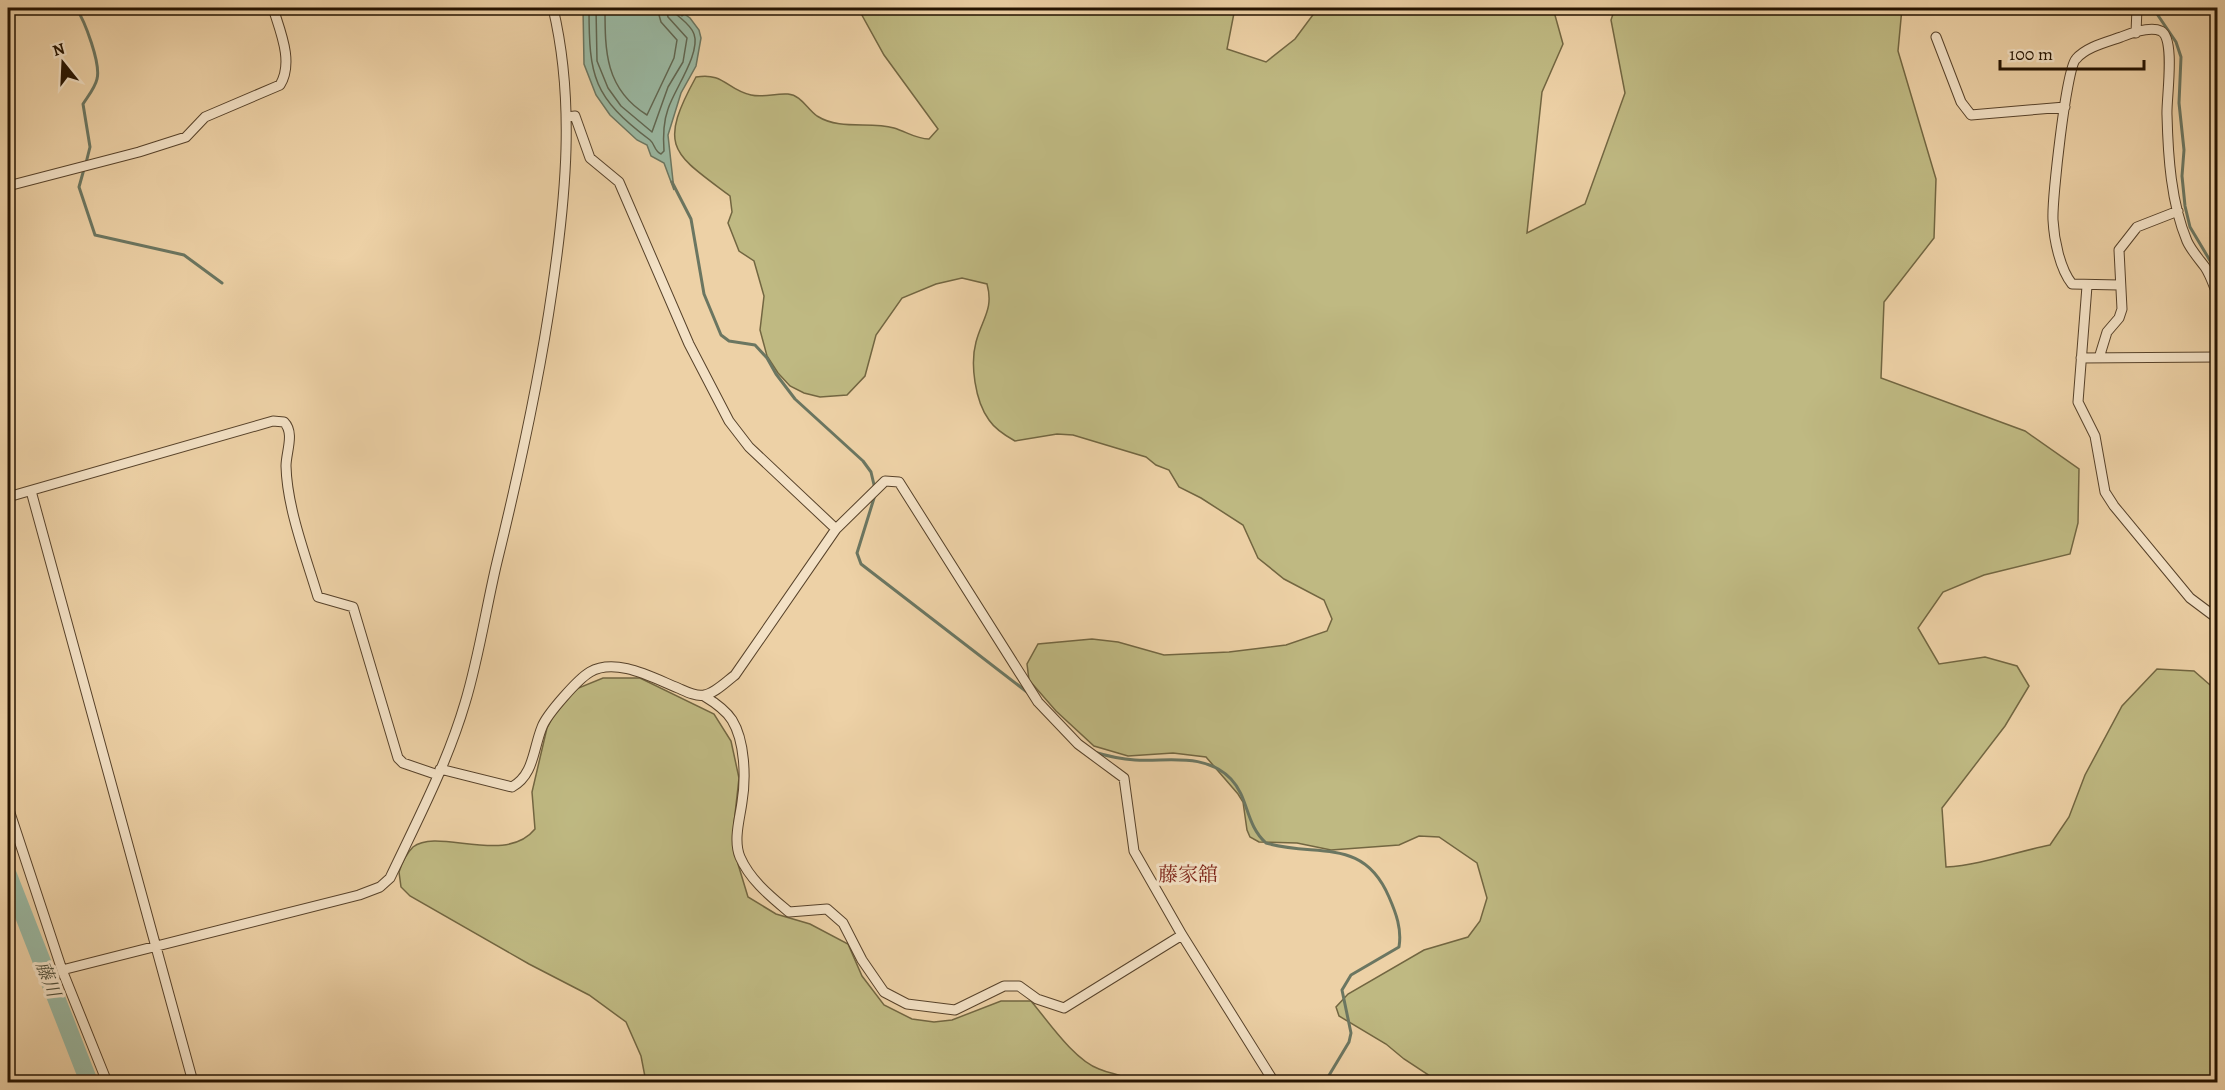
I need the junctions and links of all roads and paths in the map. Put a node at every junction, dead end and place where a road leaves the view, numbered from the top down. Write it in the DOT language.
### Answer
graph roads {
  1 [pos="273,8"];
  2 [pos="553,8"];
  3 [pos="2137,8"];
  4 [pos="2136,33"];
  5 [pos="1936,37"];
  6 [pos="2065,107"];
  7 [pos="567,117"];
  8 [pos="8,186"];
  9 [pos="2178,211"];
  10 [pos="2120,285"];
  11 [pos="2088,286"];
  12 [pos="2217,296"];
  13 [pos="2217,357"];
  14 [pos="2081,358"];
  15 [pos="2099,358"];
  16 [pos="31,491"];
  17 [pos="8,497"];
  18 [pos="836,529"];
  19 [pos="2217,619"];
  20 [pos="704,696"];
  21 [pos="439,772"];
  22 [pos="8,807"];
  23 [pos="1182,935"];
  24 [pos="156,948"];
  25 [pos="62,970"];
  26 [pos="107,1083"];
  27 [pos="193,1083"];
  28 [pos="1274,1083"];
  1 -- 8 [label="street"];
  2 -- 7 [label="street"];
  3 -- 4 [label="street"];
  4 -- 6 [label="street"];
  4 -- 9 [label="street"];
  5 -- 6 [label="street"];
  6 -- 11 [label="street"];
  7 -- 18 [label="street"];
  7 -- 21 [label="street"];
  9 -- 10 [label="street"];
  9 -- 12 [label="street"];
  10 -- 11 [label="street"];
  10 -- 15 [label="street"];
  11 -- 14 [label="street"];
  13 -- 15 [label="street"];
  14 -- 15 [label="street"];
  14 -- 19 [label="street"];
  16 -- 17 [label="street"];
  16 -- 21 [label="street"];
  16 -- 24 [label="street"];
  18 -- 20 [label="street"];
  18 -- 23 [label="street"];
  20 -- 21 [label="street"];
  20 -- 23 [label="street"];
  21 -- 24 [label="street"];
  22 -- 25 [label="street"];
  23 -- 28 [label="street"];
  24 -- 25 [label="street"];
  24 -- 27 [label="street"];
  25 -- 26 [label="street"];
}
